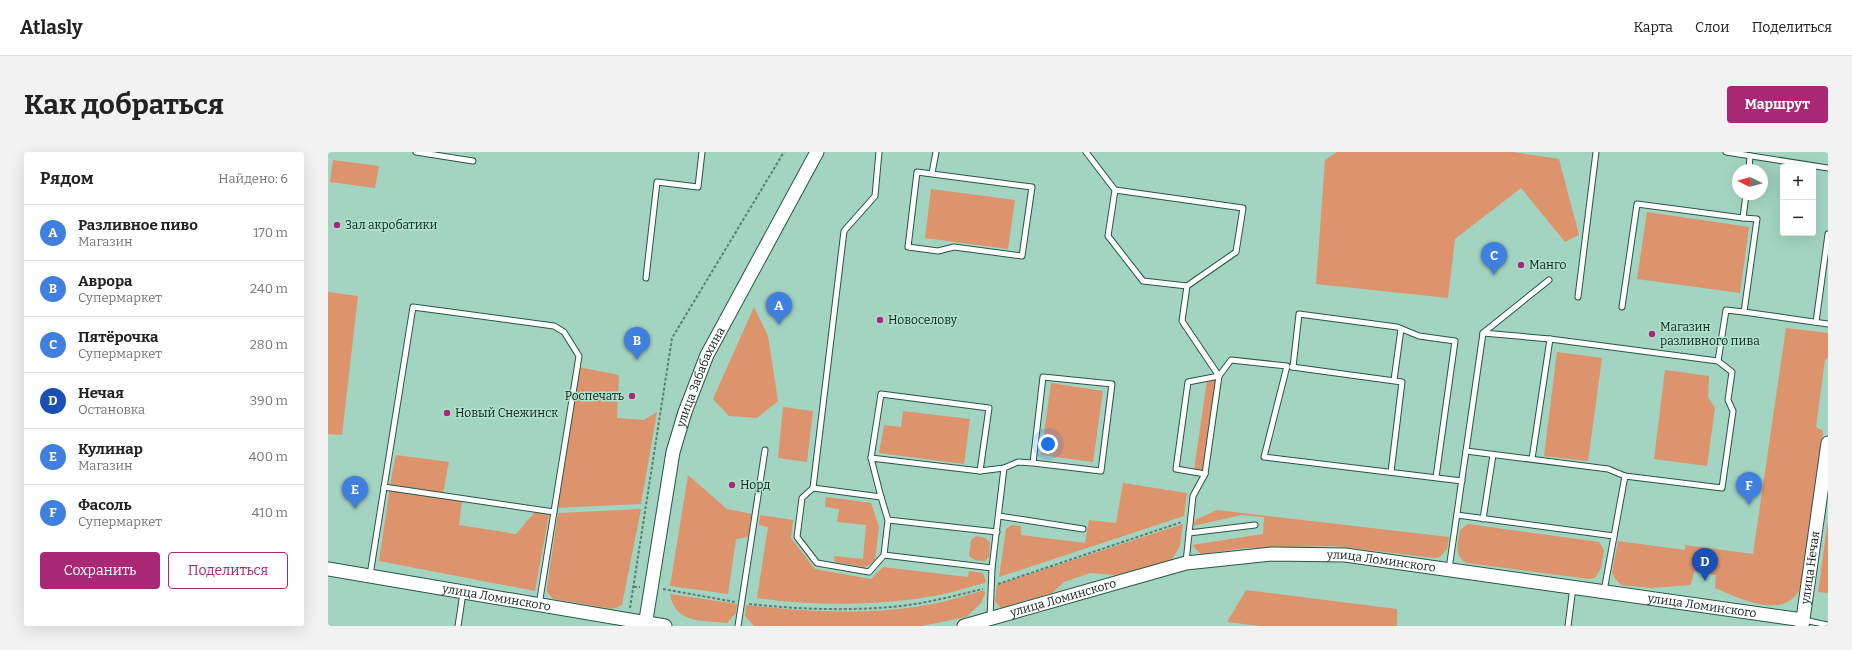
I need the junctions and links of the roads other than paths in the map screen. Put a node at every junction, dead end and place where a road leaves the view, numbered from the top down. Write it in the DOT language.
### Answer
graph roads {
  1 [pos="416,152"];
  2 [pos="702,152"];
  3 [pos="818,152"];
  4 [pos="879,152"];
  5 [pos="936,152"];
  6 [pos="1086,152"];
  7 [pos="1596,152"];
  8 [pos="1726,152"];
  9 [pos="1750,156"];
  10 [pos="473,161"];
  11 [pos="1749,164"];
  12 [pos="1828,168"];
  13 [pos="932,173"];
  14 [pos="1115,190"];
  15 [pos="1745,200"];
  16 [pos="1743,218"];
  17 [pos="1828,234"];
  18 [pos="646,278"];
  19 [pos="1549,280"];
  20 [pos="1187,286"];
  21 [pos="1578,297"];
  22 [pos="1622,307"];
  23 [pos="1744,312"];
  24 [pos="1816,322"];
  25 [pos="1828,324"];
  26 [pos="1401,329"];
  27 [pos="1483,334"];
  28 [pos="1550,339"];
  29 [pos="1718,361"];
  30 [pos="1287,366"];
  31 [pos="1293,367"];
  32 [pos="1219,376"];
  33 [pos="1394,380"];
  34 [pos="1828,443"];
  35 [pos="764,450"];
  36 [pos="1466,451"];
  37 [pos="1494,455"];
  38 [pos="871,458"];
  39 [pos="1532,459"];
  40 [pos="1033,463"];
  41 [pos="1004,468"];
  42 [pos="980,471"];
  43 [pos="1391,472"];
  44 [pos="1205,474"];
  45 [pos="1625,476"];
  46 [pos="1436,477"];
  47 [pos="1462,481"];
  48 [pos="384,487"];
  49 [pos="813,488"];
  50 [pos="880,496"];
  51 [pos="554,512"];
  52 [pos="1457,515"];
  53 [pos="999,516"];
  54 [pos="1483,518"];
  55 [pos="888,520"];
  56 [pos="1255,525"];
  57 [pos="1083,529"];
  58 [pos="996,532"];
  59 [pos="1189,533"];
  60 [pos="1614,536"];
  61 [pos="884,555"];
  62 [pos="1186,563"];
  63 [pos="992,568"];
  64 [pos="328,569"];
  65 [pos="1449,570"];
  66 [pos="370,576"];
  67 [pos="1573,587"];
  68 [pos="463,592"];
  69 [pos="1604,592"];
  70 [pos="539,605"];
  71 [pos="990,618"];
  72 [pos="1802,623"];
  73 [pos="645,625"];
  74 [pos="1828,625"];
  75 [pos="458,626"];
  76 [pos="665,626"];
  77 [pos="738,626"];
  78 [pos="964,626"];
  79 [pos="1568,626"];
  1 -- 10 [label="lane"];
  2 -- 18 [label="lane"];
  3 -- 73 [label="street, улица Забабахина"];
  4 -- 49 [label="lane"];
  5 -- 13 [label="lane"];
  6 -- 14 [label="lane"];
  7 -- 21 [label="lane"];
  8 -- 9 [label="lane"];
  9 -- 11 [label="lane"];
  9 -- 12 [label="lane"];
  13 -- 13 [label="lane"];
  14 -- 20 [label="lane"];
  14 -- 20 [label="lane"];
  15 -- 16 [label="lane"];
  16 -- 22 [label="lane"];
  16 -- 23 [label="lane"];
  17 -- 24 [label="lane"];
  19 -- 27 [label="lane"];
  20 -- 32 [label="lane"];
  23 -- 24 [label="lane"];
  23 -- 29 [label="lane"];
  24 -- 25 [label="lane"];
  26 -- 31 [label="lane"];
  26 -- 33 [label="lane"];
  26 -- 46 [label="lane"];
  27 -- 28 [label="lane"];
  27 -- 36 [label="lane"];
  28 -- 29 [label="lane"];
  28 -- 39 [label="lane"];
  29 -- 45 [label="lane"];
  30 -- 31 [label="lane"];
  30 -- 32 [label="lane"];
  30 -- 43 [label="lane"];
  31 -- 33 [label="lane"];
  32 -- 44 [label="lane"];
  32 -- 44 [label="lane"];
  33 -- 43 [label="lane"];
  34 -- 72 [label="street, улица Нечая"];
  35 -- 77 [label="lane"];
  36 -- 37 [label="lane"];
  36 -- 47 [label="lane"];
  37 -- 39 [label="lane"];
  37 -- 54 [label="lane"];
  38 -- 42 [label="lane"];
  38 -- 42 [label="lane"];
  38 -- 50 [label="lane"];
  39 -- 45 [label="lane"];
  40 -- 40 [label="lane"];
  40 -- 41 [label="lane"];
  41 -- 42 [label="lane"];
  41 -- 53 [label="lane"];
  43 -- 46 [label="lane"];
  44 -- 59 [label="lane"];
  45 -- 60 [label="lane"];
  46 -- 47 [label="lane"];
  47 -- 52 [label="lane"];
  48 -- 51 [label="lane"];
  48 -- 51 [label="lane"];
  48 -- 66 [label="lane"];
  49 -- 50 [label="lane"];
  49 -- 61 [label="lane"];
  50 -- 55 [label="lane"];
  51 -- 70 [label="lane"];
  52 -- 54 [label="lane"];
  52 -- 65 [label="lane"];
  53 -- 57 [label="lane"];
  53 -- 58 [label="lane"];
  54 -- 60 [label="lane"];
  55 -- 58 [label="lane"];
  55 -- 61 [label="lane"];
  56 -- 59 [label="lane"];
  58 -- 63 [label="lane"];
  59 -- 62 [label="lane"];
  60 -- 69 [label="lane"];
  61 -- 63 [label="lane"];
  62 -- 65 [label="street, улица Ломинского"];
  62 -- 71 [label="street, улица Ломинского"];
  63 -- 71 [label="lane"];
  64 -- 66 [label="street, улица Ломинского"];
  65 -- 67 [label="street, улица Ломинского"];
  66 -- 68 [label="street, улица Ломинского"];
  67 -- 69 [label="street, улица Ломинского"];
  67 -- 79 [label="lane"];
  68 -- 70 [label="street, улица Ломинского"];
  68 -- 75 [label="lane"];
  69 -- 72 [label="street, улица Ломинского"];
  70 -- 73 [label="street, улица Ломинского"];
  71 -- 78 [label="street, улица Ломинского"];
  72 -- 74 [label="lane"];
  73 -- 76 [label="street, улица Ломинского"];
}
